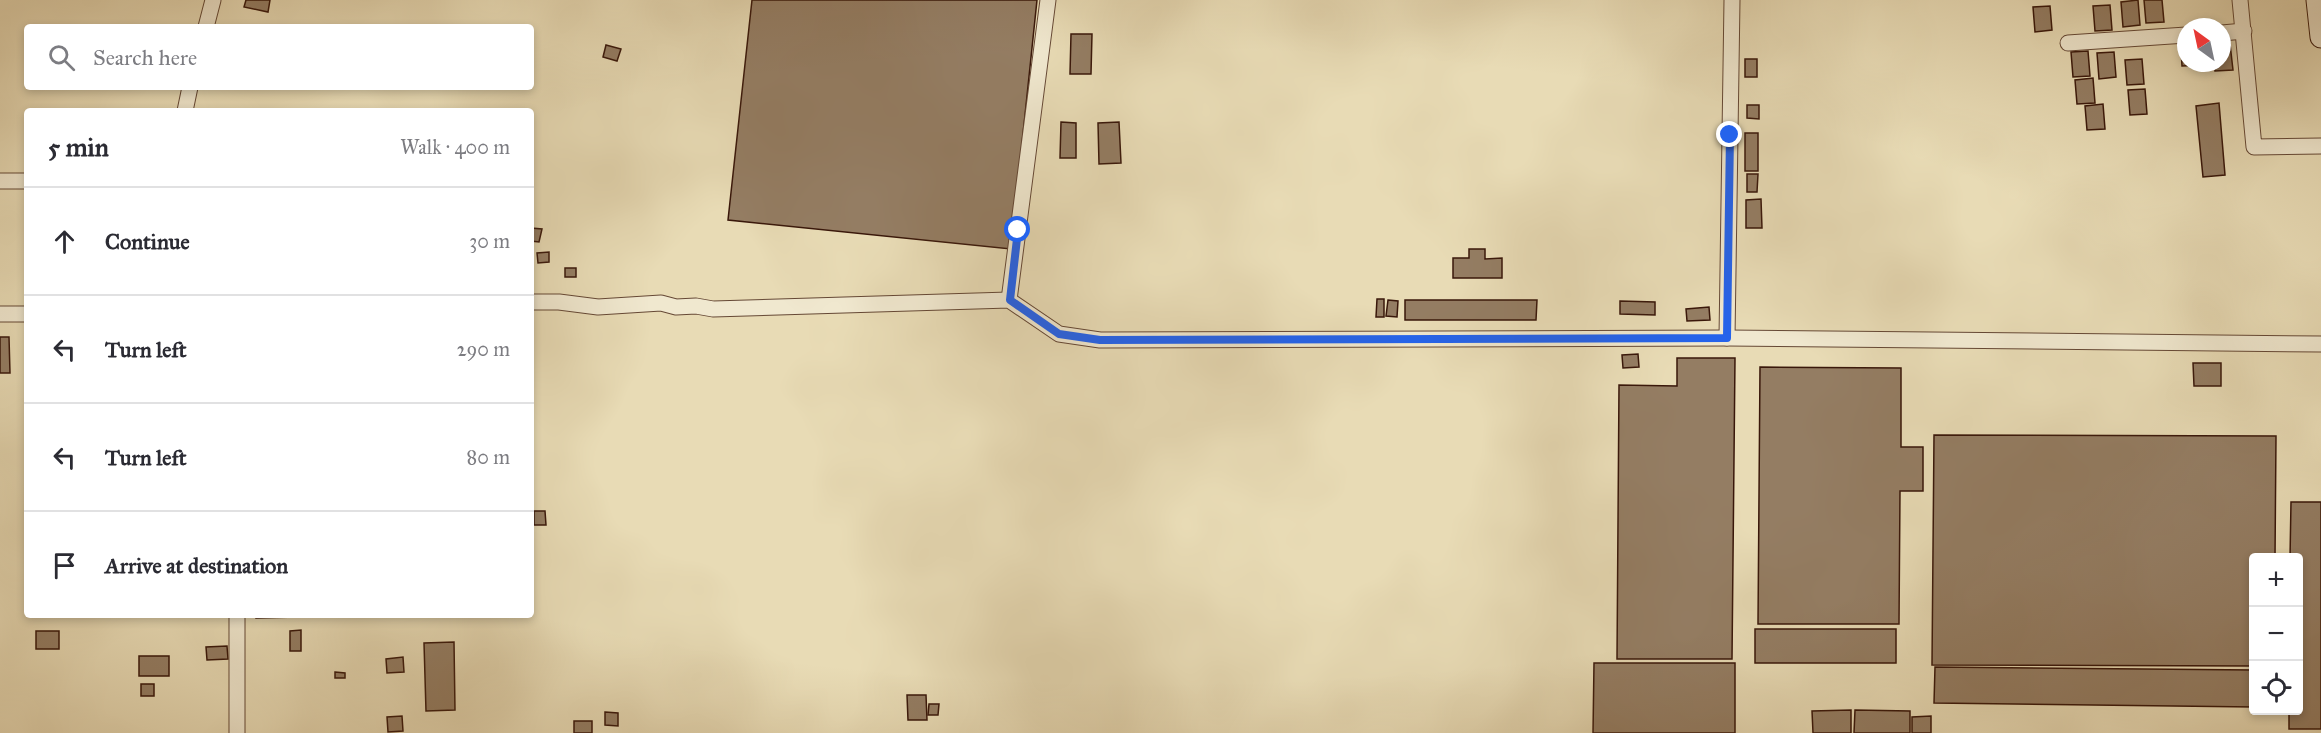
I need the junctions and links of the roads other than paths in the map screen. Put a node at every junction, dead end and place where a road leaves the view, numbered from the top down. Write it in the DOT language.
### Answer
graph roads {
  1 [pos="213,0"];
  2 [pos="1048,0"];
  3 [pos="1732,0"];
  4 [pos="2240,0"];
  5 [pos="2317,0"];
  6 [pos="207,24"];
  7 [pos="2244,31"];
  8 [pos="2231,32"];
  9 [pos="2177,36"];
  10 [pos="2321,37"];
  11 [pos="2068,43"];
  12 [pos="189,90"];
  13 [pos="186,108"];
  14 [pos="2321,146"];
  15 [pos="0,181"];
  16 [pos="24,181"];
  17 [pos="1010,300"];
  18 [pos="534,303"];
  19 [pos="0,315"];
  20 [pos="24,315"];
  21 [pos="1727,338"];
  22 [pos="2321,344"];
  23 [pos="237,618"];
  24 [pos="237,733"];
  1 -- 6 [label="street"];
  2 -- 17 [label="street"];
  3 -- 21 [label="street"];
  4 -- 7 [label="street"];
  5 -- 10 [label="main road"];
  7 -- 8 [label="street"];
  7 -- 14 [label="street"];
  9 -- 11 [label="street"];
  12 -- 13 [label="street"];
  15 -- 16 [label="street"];
  17 -- 18 [label="street"];
  17 -- 21 [label="street"];
  19 -- 20 [label="street"];
  21 -- 22 [label="street"];
  23 -- 24 [label="street"];
}
